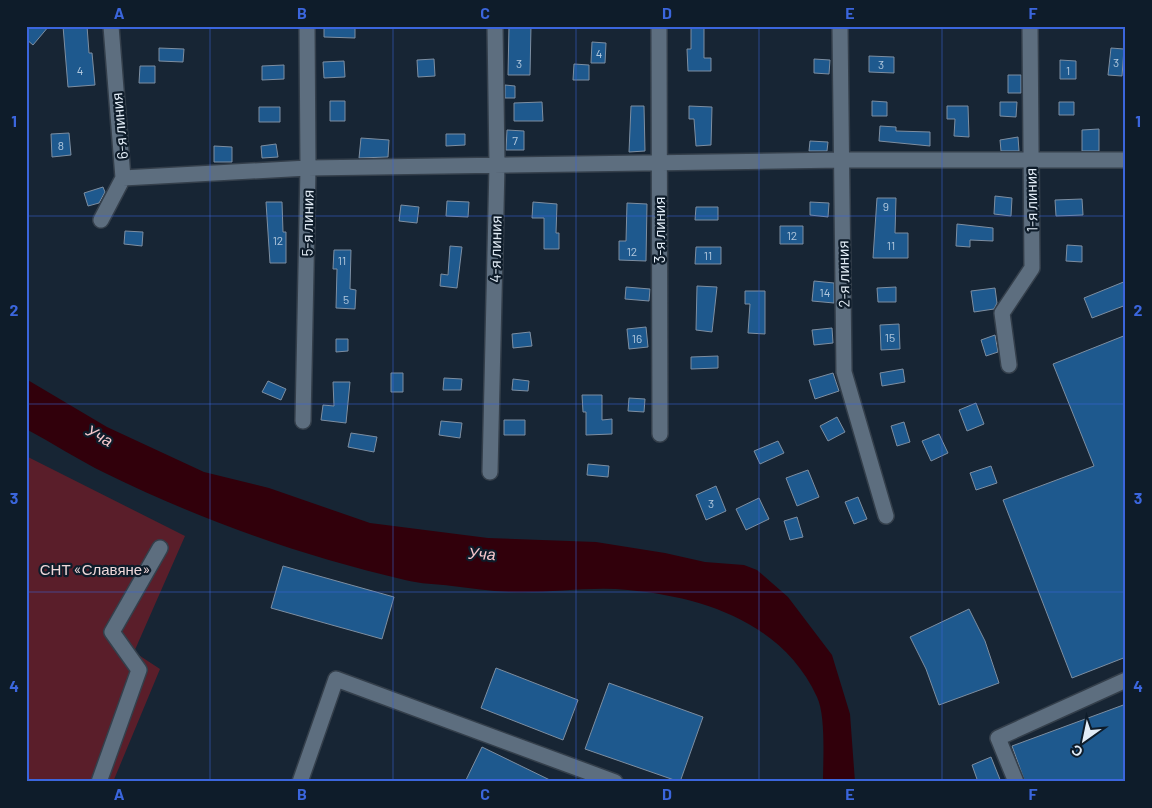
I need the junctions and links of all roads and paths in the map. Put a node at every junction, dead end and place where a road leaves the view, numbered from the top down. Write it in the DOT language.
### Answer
graph roads {
  1 [pos="111,26"];
  2 [pos="307,26"];
  3 [pos="495,26"];
  4 [pos="659,26"];
  5 [pos="840,26"];
  6 [pos="1030,26"];
  7 [pos="841,160"];
  8 [pos="1030,160"];
  9 [pos="1123,160"];
  10 [pos="659,162"];
  11 [pos="496,166"];
  12 [pos="308,168"];
  13 [pos="123,178"];
  14 [pos="101,220"];
  15 [pos="1009,365"];
  16 [pos="303,421"];
  17 [pos="660,434"];
  18 [pos="490,472"];
  19 [pos="886,516"];
  20 [pos="160,548"];
  21 [pos="1126,680"];
  22 [pos="99,782"];
  23 [pos="300,782"];
  24 [pos="615,782"];
  25 [pos="1016,782"];
  1 -- 13 [label="street, 6-я линия"];
  2 -- 12 [label="street, 5-я линия"];
  3 -- 11 [label="street, 4-я линия"];
  4 -- 10 [label="street, 3-я линия"];
  5 -- 7 [label="street, 2-я линия"];
  6 -- 8 [label="street, 1-я линия"];
  7 -- 8 [label="street"];
  7 -- 10 [label="street"];
  7 -- 19 [label="street, 2-я линия"];
  8 -- 9 [label="street"];
  8 -- 15 [label="street, 1-я линия"];
  10 -- 11 [label="street"];
  10 -- 17 [label="street, 3-я линия"];
  11 -- 12 [label="street"];
  11 -- 18 [label="street, 4-я линия"];
  12 -- 13 [label="street"];
  12 -- 16 [label="street, 5-я линия"];
  13 -- 14 [label="street, 6-я линия"];
  20 -- 22 [label="street"];
  21 -- 25 [label="street"];
  23 -- 24 [label="street"];
}
